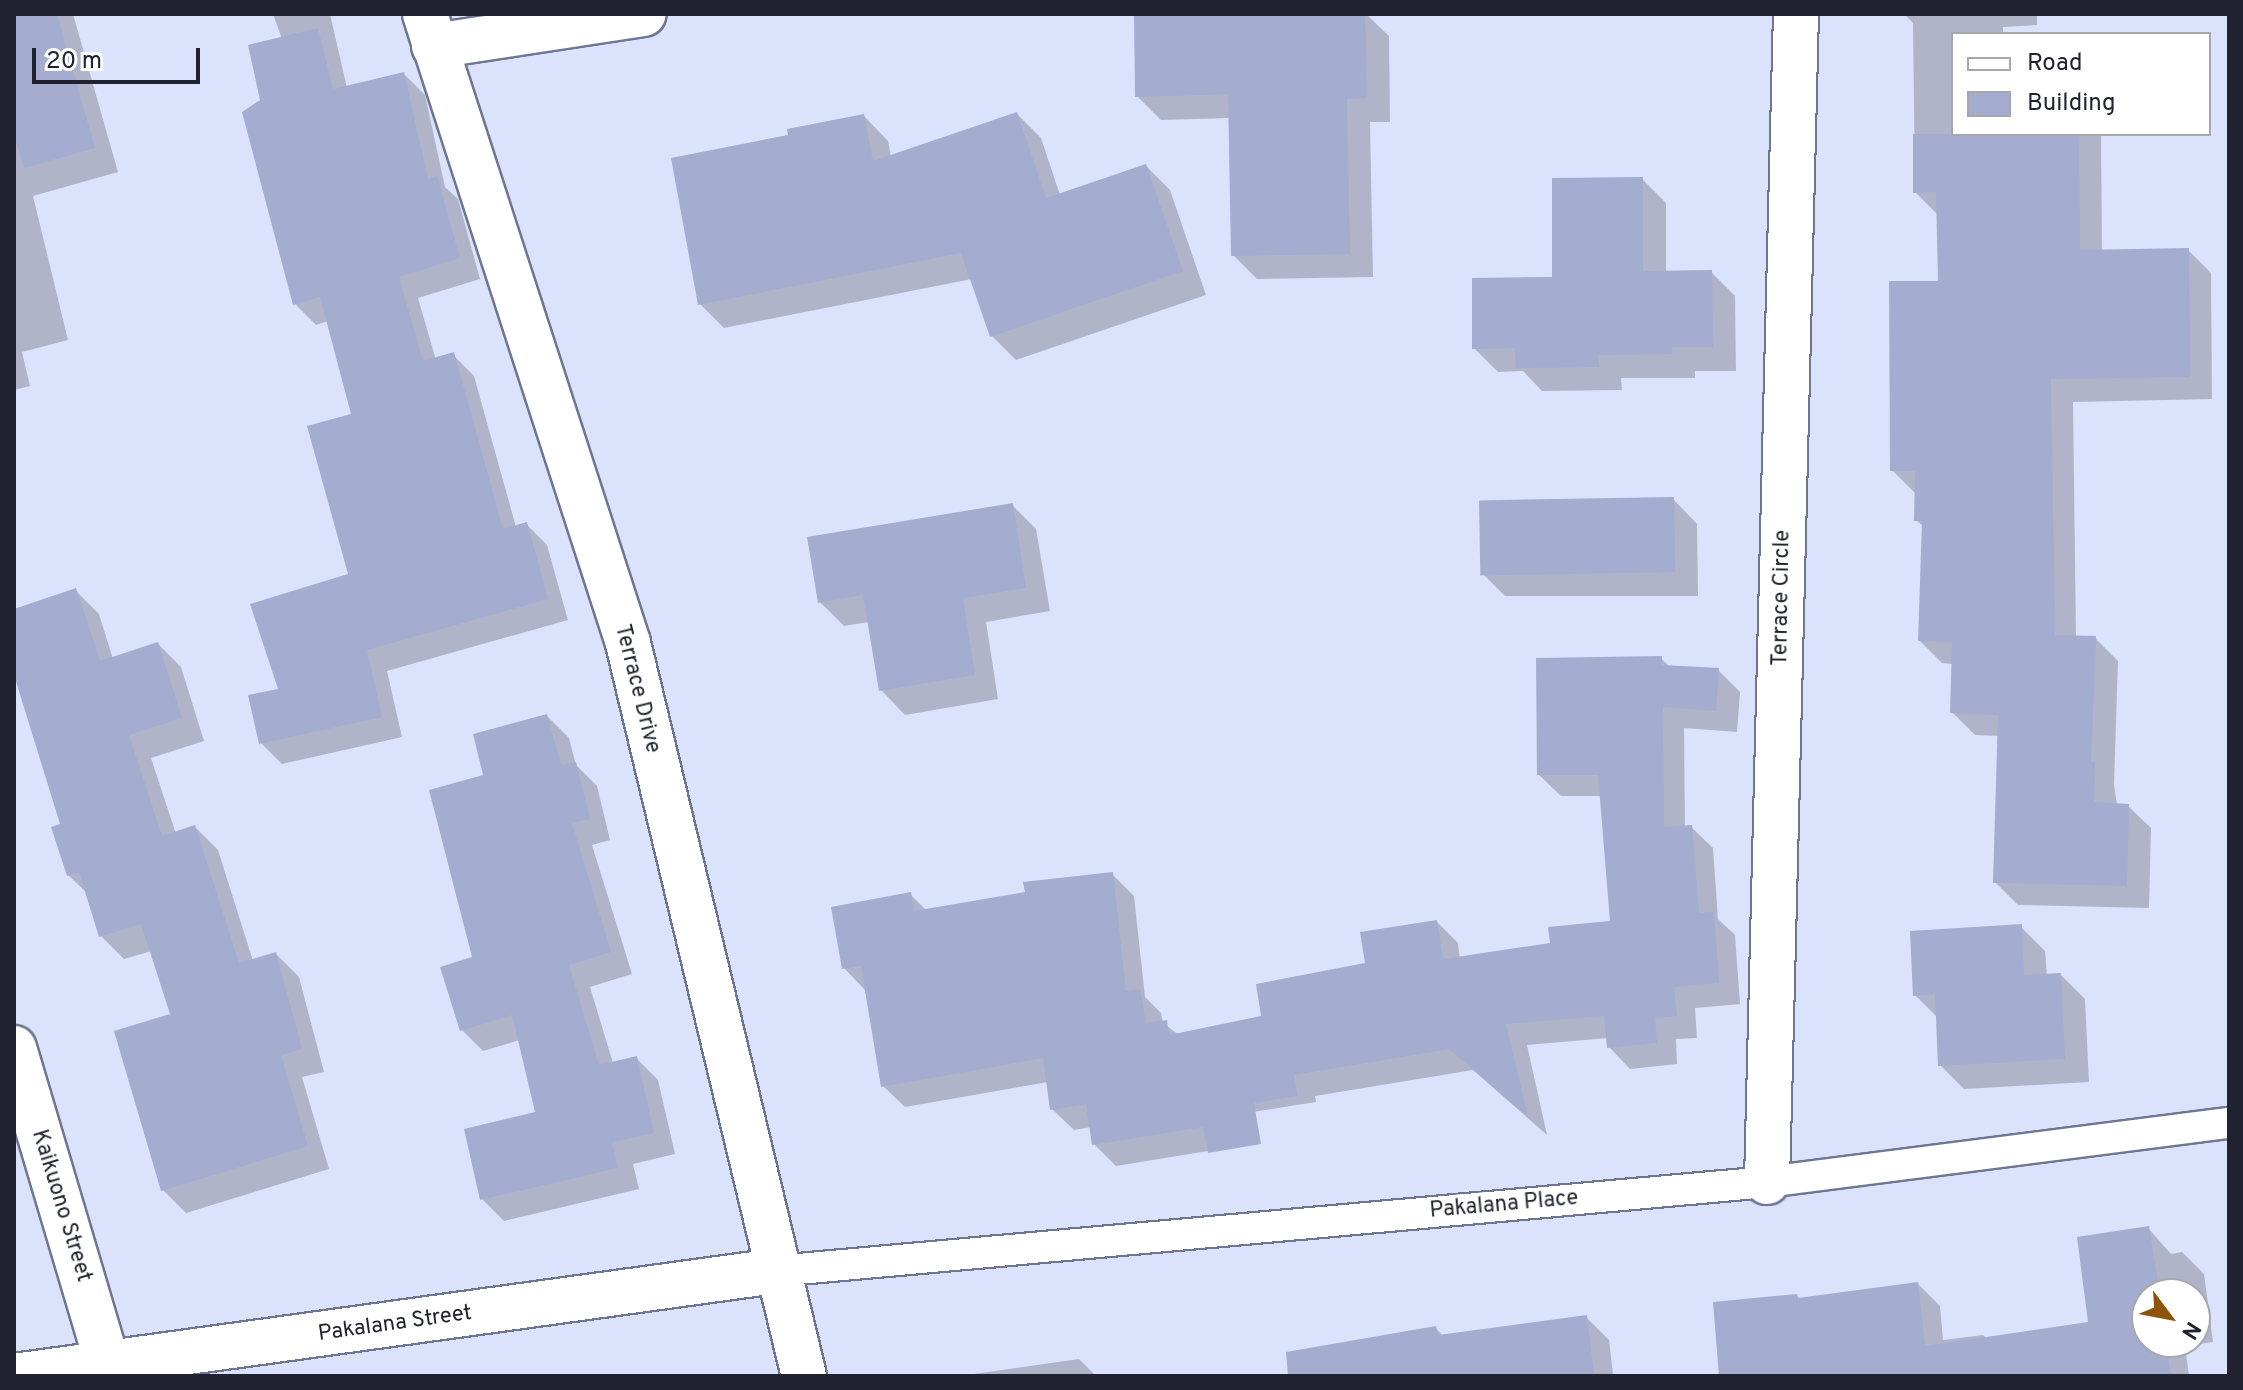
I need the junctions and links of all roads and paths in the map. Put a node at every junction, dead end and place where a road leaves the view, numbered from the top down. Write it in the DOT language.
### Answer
graph roads {
  1 [pos="644,14"];
  2 [pos="1796,14"];
  3 [pos="430,30"];
  4 [pos="14,1048"];
  5 [pos="2229,1123"];
  6 [pos="1767,1182"];
  7 [pos="776,1271"];
  8 [pos="110,1370"];
  9 [pos="14,1376"];
  10 [pos="804,1376"];
  1 -- 3 [label="street"];
  2 -- 6 [label="street, Terrace Circle"];
  3 -- 7 [label="street, Terrace Drive"];
  4 -- 8 [label="street, Kaikuono Street"];
  5 -- 6 [label="lane, Pakalana Place"];
  6 -- 7 [label="lane, Pakalana Place"];
  7 -- 8 [label="street, Pakalana Street"];
  7 -- 10 [label="street, Terrace Drive"];
  8 -- 9 [label="street, Pakalana Street"];
}
